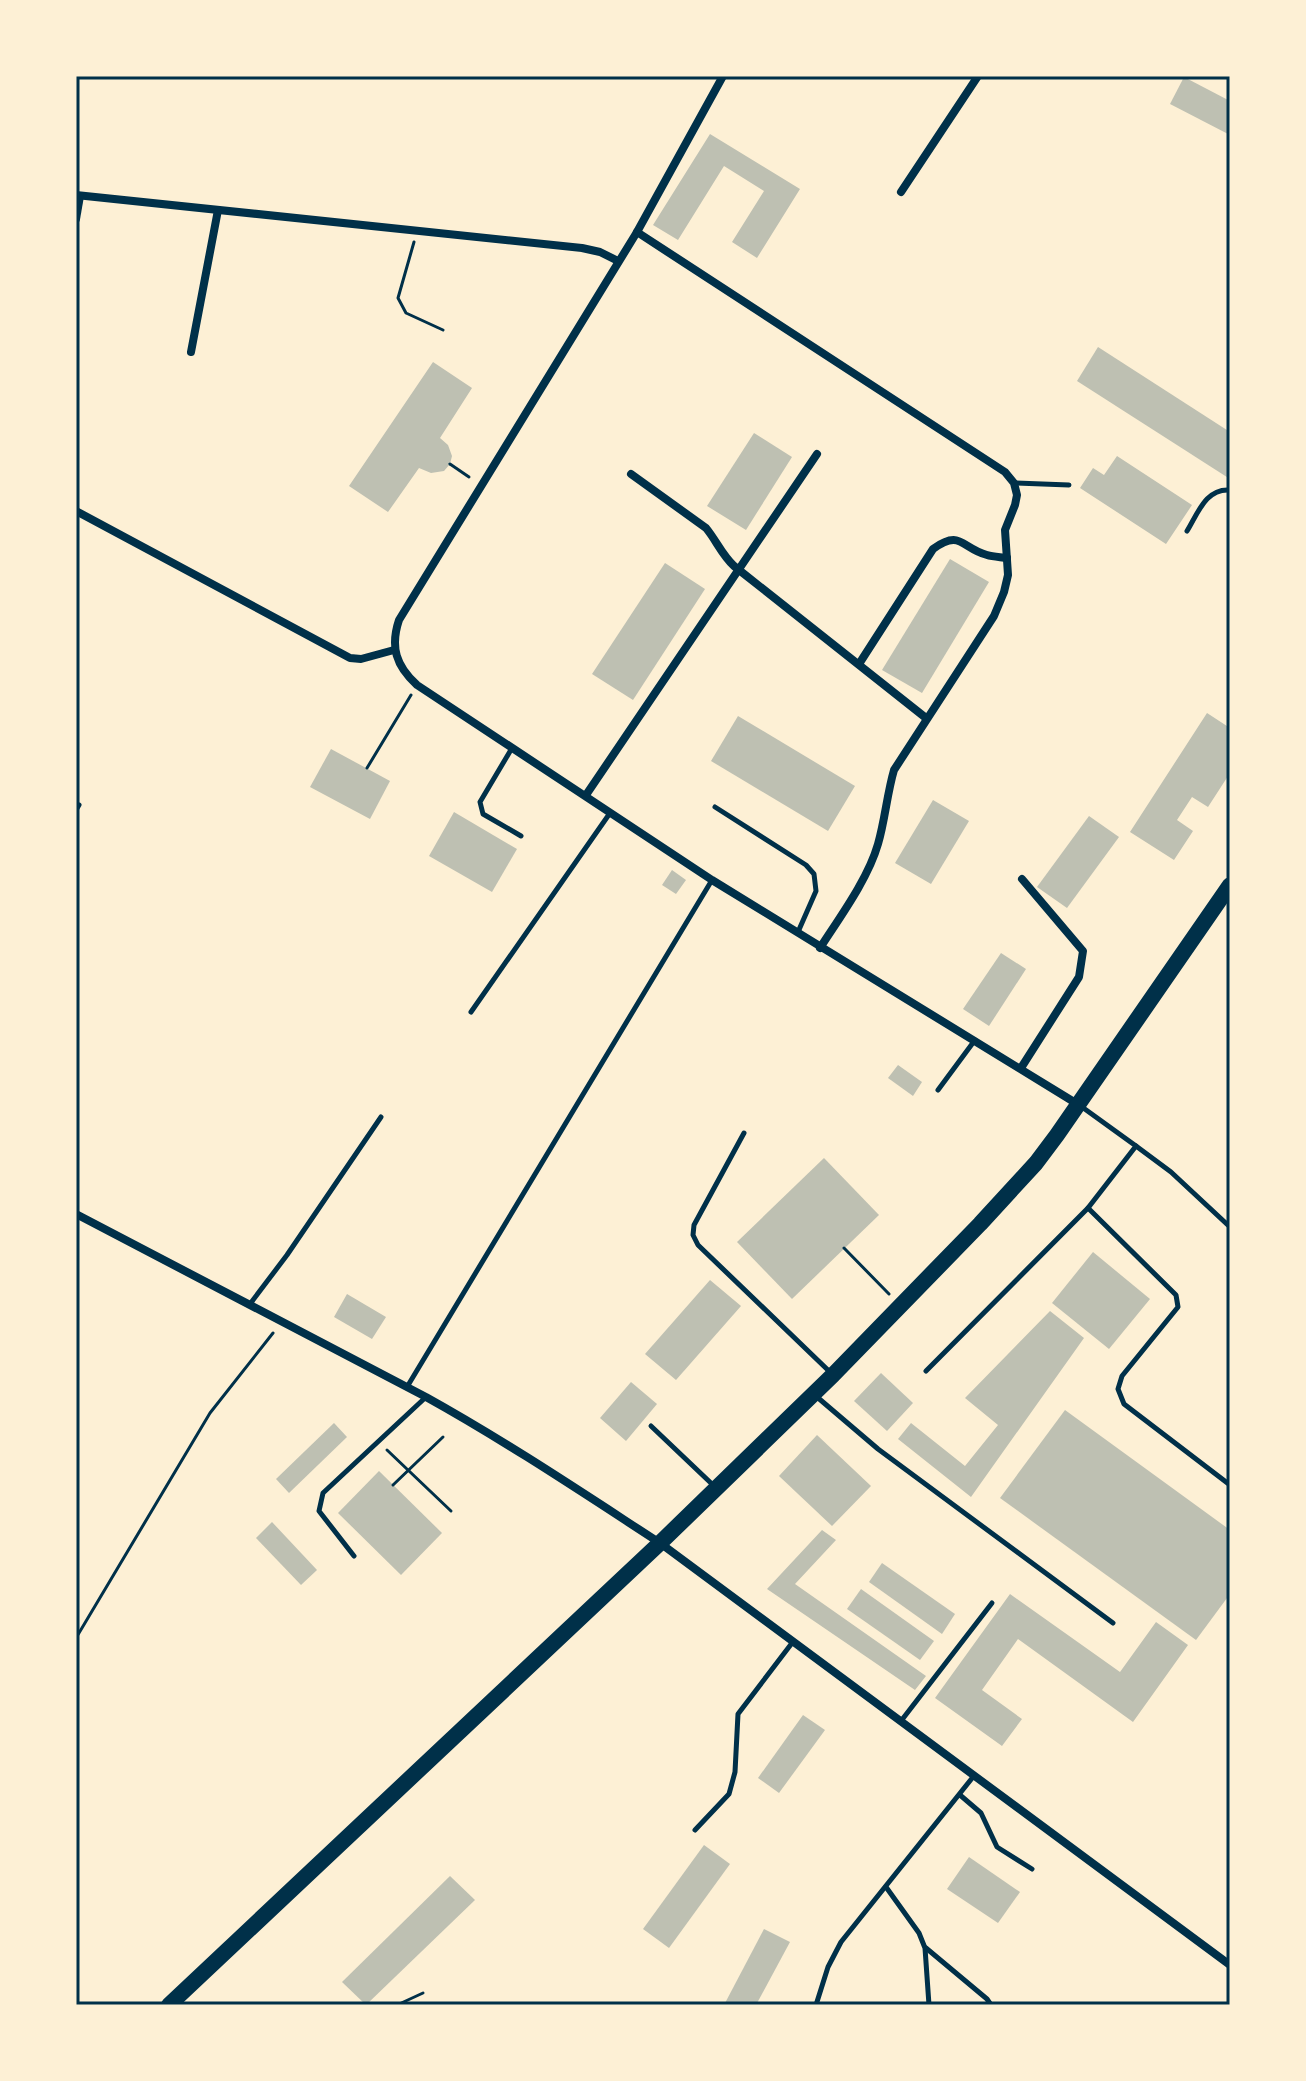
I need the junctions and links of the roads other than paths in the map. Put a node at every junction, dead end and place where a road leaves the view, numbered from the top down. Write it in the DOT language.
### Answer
graph roads {
  1 [pos="723,76"];
  2 [pos="978,76"];
  3 [pos="901,192"];
  4 [pos="78,196"];
  5 [pos="218,210"];
  6 [pos="76,219"];
  7 [pos="637,232"];
  8 [pos="618,261"];
  9 [pos="191,352"];
  10 [pos="817,454"];
  11 [pos="631,474"];
  12 [pos="1014,483"];
  13 [pos="1069,485"];
  14 [pos="1230,490"];
  15 [pos="76,511"];
  16 [pos="1187,531"];
  17 [pos="1007,558"];
  18 [pos="740,571"];
  19 [pos="394,650"];
  20 [pos="859,664"];
  21 [pos="926,718"];
  22 [pos="512,747"];
  23 [pos="586,795"];
  24 [pos="715,807"];
  25 [pos="611,812"];
  26 [pos="521,836"];
  27 [pos="1022,879"];
  28 [pos="712,880"];
  29 [pos="1230,885"];
  30 [pos="797,933"];
  31 [pos="820,948"];
  32 [pos="471,1012"];
  33 [pos="975,1040"];
  34 [pos="1021,1068"];
  35 [pos="938,1090"];
  36 [pos="1079,1105"];
  37 [pos="381,1117"];
  38 [pos="744,1133"];
  39 [pos="1136,1146"];
  40 [pos="1088,1208"];
  41 [pos="76,1214"];
  42 [pos="1230,1227"];
  43 [pos="249,1305"];
  44 [pos="926,1371"];
  45 [pos="833,1375"];
  46 [pos="406,1387"];
  47 [pos="813,1394"];
  48 [pos="426,1397"];
  49 [pos="651,1426"];
  50 [pos="1230,1485"];
  51 [pos="716,1488"];
  52 [pos="660,1543"];
  53 [pos="354,1556"];
  54 [pos="992,1603"];
  55 [pos="1113,1623"];
  56 [pos="792,1643"];
  57 [pos="901,1721"];
  58 [pos="973,1777"];
  59 [pos="960,1795"];
  60 [pos="695,1830"];
  61 [pos="1032,1869"];
  62 [pos="886,1887"];
  63 [pos="925,1948"];
  64 [pos="1230,1965"];
  65 [pos="169,2005"];
  66 [pos="816,2005"];
  67 [pos="929,2005"];
  68 [pos="991,2005"];
  1 -- 7 [label="street"];
  2 -- 3 [label="street"];
  4 -- 5 [label="street"];
  4 -- 6 [label="street"];
  5 -- 8 [label="street"];
  5 -- 9 [label="street"];
  7 -- 8 [label="street"];
  7 -- 12 [label="street"];
  8 -- 19 [label="street"];
  10 -- 18 [label="street"];
  11 -- 18 [label="street"];
  12 -- 13 [label="lane"];
  12 -- 17 [label="street"];
  14 -- 16 [label="lane"];
  15 -- 19 [label="street"];
  17 -- 20 [label="street"];
  17 -- 21 [label="street"];
  18 -- 20 [label="street"];
  18 -- 23 [label="street"];
  19 -- 22 [label="street"];
  20 -- 21 [label="street"];
  21 -- 31 [label="street"];
  22 -- 23 [label="street"];
  22 -- 26 [label="lane"];
  23 -- 25 [label="street"];
  24 -- 30 [label="lane"];
  25 -- 28 [label="street"];
  25 -- 32 [label="lane"];
  27 -- 34 [label="street"];
  28 -- 30 [label="street"];
  28 -- 46 [label="lane"];
  29 -- 36 [label="main road"];
  30 -- 31 [label="street"];
  31 -- 33 [label="street"];
  33 -- 34 [label="street"];
  33 -- 35 [label="lane"];
  34 -- 36 [label="street"];
  36 -- 39 [label="lane"];
  36 -- 45 [label="main road"];
  37 -- 43 [label="lane"];
  38 -- 45 [label="lane"];
  39 -- 40 [label="lane"];
  39 -- 42 [label="lane"];
  40 -- 44 [label="lane"];
  40 -- 50 [label="lane"];
  41 -- 43 [label="street"];
  43 -- 46 [label="street"];
  45 -- 47 [label="main road"];
  46 -- 48 [label="street"];
  47 -- 51 [label="main road"];
  47 -- 55 [label="lane"];
  48 -- 52 [label="street"];
  48 -- 53 [label="lane"];
  49 -- 51 [label="lane"];
  51 -- 52 [label="main road"];
  52 -- 56 [label="street"];
  52 -- 65 [label="main road"];
  54 -- 57 [label="lane"];
  56 -- 57 [label="street"];
  56 -- 60 [label="lane"];
  57 -- 58 [label="street"];
  58 -- 59 [label="lane"];
  58 -- 64 [label="street"];
  59 -- 61 [label="lane"];
  59 -- 62 [label="lane"];
  62 -- 63 [label="lane"];
  62 -- 66 [label="lane"];
  63 -- 67 [label="lane"];
  63 -- 68 [label="lane"];
}
